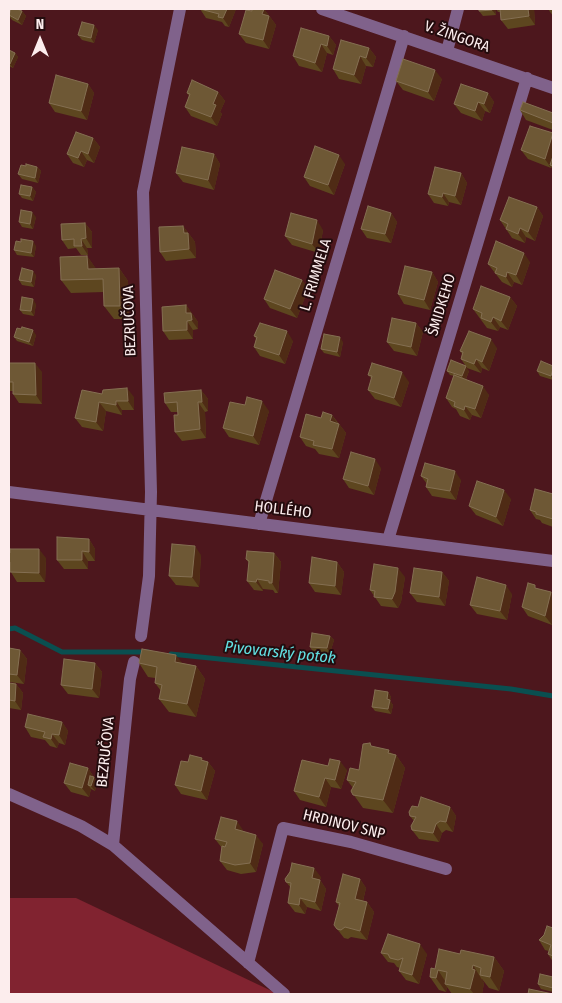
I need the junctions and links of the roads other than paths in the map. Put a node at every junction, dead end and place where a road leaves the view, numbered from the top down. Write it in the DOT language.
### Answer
graph roads {
  1 [pos="180,9"];
  2 [pos="322,9"];
  3 [pos="458,9"];
  4 [pos="404,36"];
  5 [pos="447,51"];
  6 [pos="527,78"];
  7 [pos="553,88"];
  8 [pos="9,492"];
  9 [pos="150,510"];
  10 [pos="259,524"];
  11 [pos="388,540"];
  12 [pos="553,561"];
  13 [pos="141,636"];
  14 [pos="134,662"];
  15 [pos="9,794"];
  16 [pos="113,845"];
  17 [pos="446,869"];
  18 [pos="248,963"];
  19 [pos="284,994"];
  1 -- 9 [label="street, BEZRUČOVA"];
  2 -- 4 [label="street, V. ŽINGORA"];
  3 -- 5 [label="street"];
  4 -- 5 [label="street, V. ŽINGORA"];
  4 -- 10 [label="street, L. FRIMMELA"];
  5 -- 6 [label="street, V. ŽINGORA"];
  6 -- 7 [label="street, V. ŽINGORA"];
  6 -- 11 [label="street, ŠMIDKEHO"];
  8 -- 9 [label="street, HOLLÉHO"];
  9 -- 10 [label="street, HOLLÉHO"];
  9 -- 13 [label="street, BEZRUČOVA"];
  10 -- 11 [label="street, HOLLÉHO"];
  11 -- 12 [label="street, HOLLÉHO"];
  14 -- 16 [label="street, BEZRUČOVA"];
  15 -- 16 [label="street"];
  16 -- 18 [label="street"];
  17 -- 18 [label="street, HRDINOV SNP"];
  18 -- 19 [label="street"];
}
